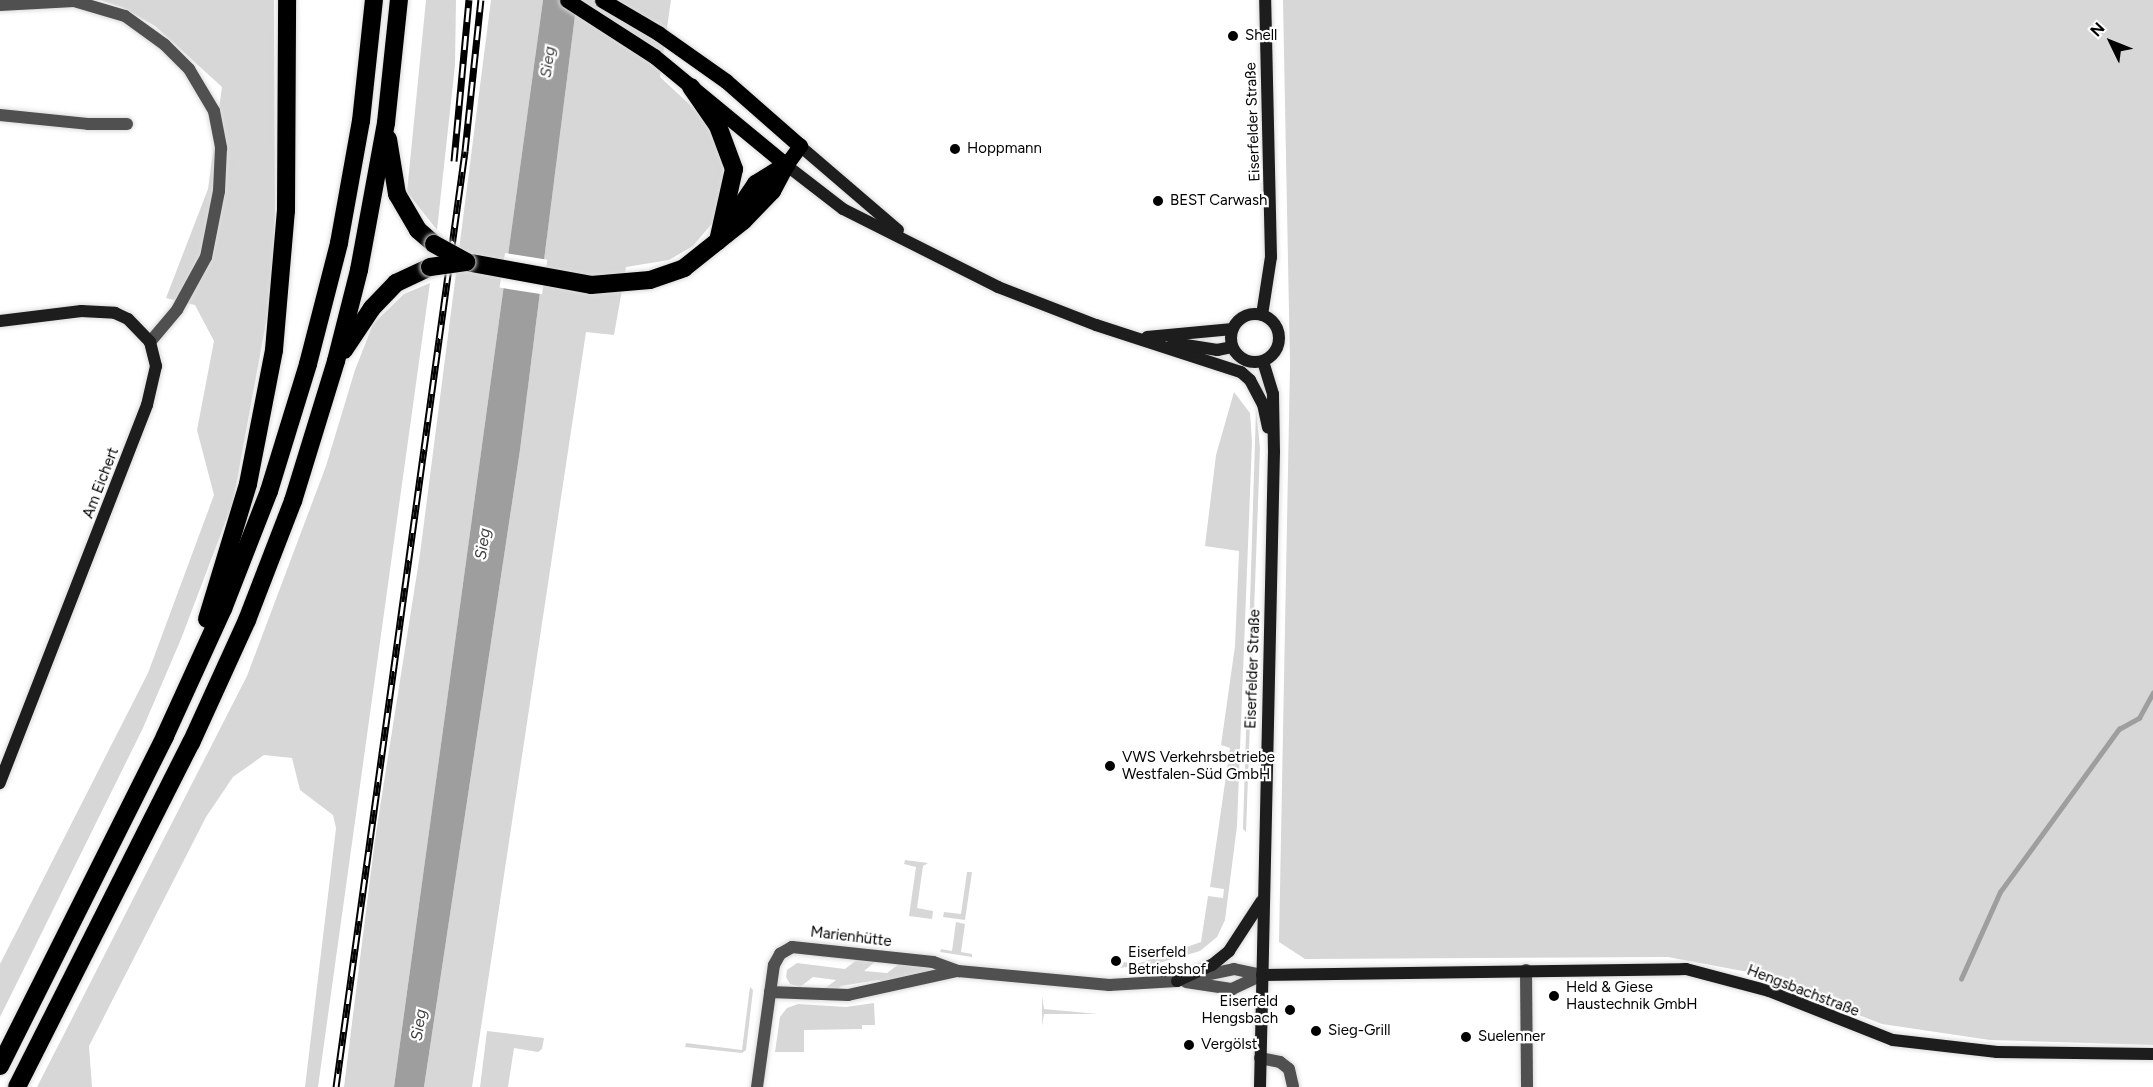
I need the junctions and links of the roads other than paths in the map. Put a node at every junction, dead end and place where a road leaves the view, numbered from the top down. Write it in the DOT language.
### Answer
graph roads {
  1 [pos="287,0"];
  2 [pos="374,0"];
  3 [pos="399,0"];
  4 [pos="567,0"];
  5 [pos="602,0"];
  6 [pos="1265,0"];
  7 [pos="0,5"];
  8 [pos="691,87"];
  9 [pos="0,115"];
  10 [pos="386,123"];
  11 [pos="127,124"];
  12 [pos="800,146"];
  13 [pos="786,165"];
  14 [pos="908,239"];
  15 [pos="718,241"];
  16 [pos="466,262"];
  17 [pos="1262,315"];
  18 [pos="0,321"];
  19 [pos="1233,329"];
  20 [pos="1142,337"];
  21 [pos="150,342"];
  22 [pos="1232,347"];
  23 [pos="336,361"];
  24 [pos="1263,361"];
  25 [pos="1274,452"];
  26 [pos="165,736"];
  27 [pos="0,783"];
  28 [pos="1263,898"];
  29 [pos="1526,970"];
  30 [pos="958,971"];
  31 [pos="1262,975"];
  32 [pos="1177,981"];
  33 [pos="770,992"];
  34 [pos="2153,1054"];
  35 [pos="1260,1058"];
  36 [pos="0,1066"];
  37 [pos="17,1087"];
  38 [pos="757,1087"];
  39 [pos="1260,1087"];
  40 [pos="1293,1087"];
  41 [pos="1527,1087"];
  1 -- 26 [label="highway"];
  2 -- 26 [label="highway"];
  3 -- 10 [label="highway"];
  4 -- 8 [label="main road"];
  5 -- 12 [label="main road"];
  6 -- 17 [label="main road, Eiserfelder Straße"];
  7 -- 21 [label="street"];
  8 -- 13 [label="main road"];
  8 -- 15 [label="highway"];
  9 -- 11 [label="street"];
  10 -- 16 [label="highway, bridge"];
  10 -- 23 [label="highway"];
  12 -- 13 [label="main road"];
  12 -- 14 [label="main road"];
  13 -- 14 [label="main road"];
  13 -- 15 [label="highway"];
  14 -- 20 [label="main road"];
  15 -- 16 [label="highway"];
  16 -- 23 [label="highway, bridge"];
  17 -- 19 [label="main road"];
  17 -- 24 [label="main road"];
  18 -- 21 [label="main road"];
  19 -- 20 [label="main road"];
  19 -- 22 [label="main road"];
  20 -- 22 [label="main road"];
  20 -- 25 [label="main road"];
  21 -- 27 [label="main road, Am Eichert"];
  22 -- 24 [label="main road"];
  23 -- 37 [label="highway"];
  24 -- 25 [label="main road, Eiserfelder Straße"];
  25 -- 28 [label="main road, Eiserfelder Straße"];
  26 -- 36 [label="highway"];
  28 -- 31 [label="main road, Eiserfelder Straße"];
  28 -- 32 [label="main road"];
  29 -- 31 [label="main road, Hengsbachstraße"];
  29 -- 34 [label="main road, Hengsbachstraße"];
  29 -- 41 [label="street"];
  30 -- 32 [label="street, Marienhütte"];
  30 -- 33 [label="street, Marienhütte"];
  30 -- 33 [label="street, Marienhütte"];
  31 -- 32 [label="street, Marienhütte"];
  31 -- 32 [label="street, Marienhütte"];
  31 -- 35 [label="main road, Eiserfelder Straße"];
  33 -- 38 [label="street, Marienhütte"];
  35 -- 39 [label="main road, Eiserfelder Straße"];
  35 -- 40 [label="street"];
}
